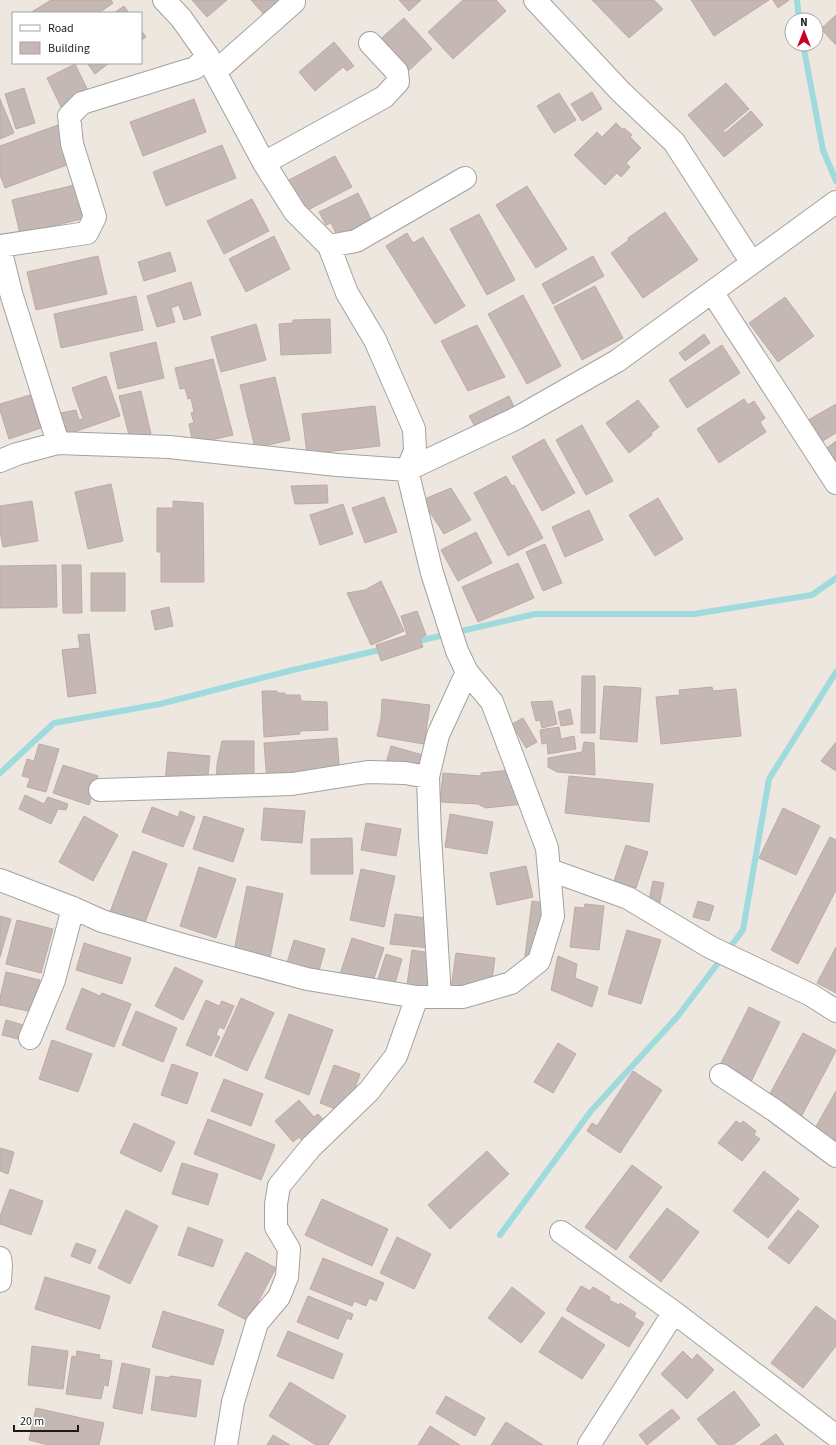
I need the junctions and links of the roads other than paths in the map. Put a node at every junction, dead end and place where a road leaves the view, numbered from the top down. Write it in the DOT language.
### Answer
graph roads {
  1 [pos="164,0"];
  2 [pos="535,0"];
  3 [pos="294,2"];
  4 [pos="370,43"];
  5 [pos="212,64"];
  6 [pos="264,163"];
  7 [pos="465,178"];
  8 [pos="836,202"];
  9 [pos="329,246"];
  10 [pos="0,247"];
  11 [pos="752,263"];
  12 [pos="712,292"];
  13 [pos="5,295"];
  14 [pos="58,443"];
  15 [pos="0,461"];
  16 [pos="407,470"];
  17 [pos="836,483"];
  18 [pos="467,672"];
  19 [pos="428,777"];
  20 [pos="100,790"];
  21 [pos="550,870"];
  22 [pos="0,880"];
  23 [pos="74,908"];
  24 [pos="417,997"];
  25 [pos="440,997"];
  26 [pos="836,1011"];
  27 [pos="30,1038"];
  28 [pos="721,1075"];
  29 [pos="836,1156"];
  30 [pos="561,1232"];
  31 [pos="0,1258"];
  32 [pos="0,1281"];
  33 [pos="675,1313"];
  34 [pos="836,1436"];
  35 [pos="226,1445"];
  36 [pos="589,1445"];
  1 -- 5 [label="street"];
  2 -- 11 [label="street"];
  3 -- 5 [label="street"];
  4 -- 6 [label="street"];
  5 -- 6 [label="street"];
  5 -- 10 [label="street"];
  6 -- 9 [label="street"];
  7 -- 9 [label="street"];
  8 -- 11 [label="street"];
  9 -- 16 [label="street"];
  10 -- 13 [label="street"];
  11 -- 12 [label="street"];
  12 -- 16 [label="street"];
  12 -- 17 [label="street"];
  13 -- 14 [label="street"];
  14 -- 15 [label="street"];
  14 -- 16 [label="street"];
  16 -- 18 [label="street"];
  18 -- 19 [label="street"];
  18 -- 21 [label="street"];
  19 -- 20 [label="street"];
  19 -- 25 [label="street"];
  21 -- 25 [label="street"];
  21 -- 26 [label="street"];
  22 -- 23 [label="street"];
  23 -- 24 [label="street"];
  23 -- 27 [label="street"];
  24 -- 25 [label="street"];
  24 -- 35 [label="street"];
  28 -- 29 [label="street"];
  30 -- 33 [label="street"];
  31 -- 32 [label="street"];
  33 -- 34 [label="street"];
  33 -- 36 [label="street"];
}
